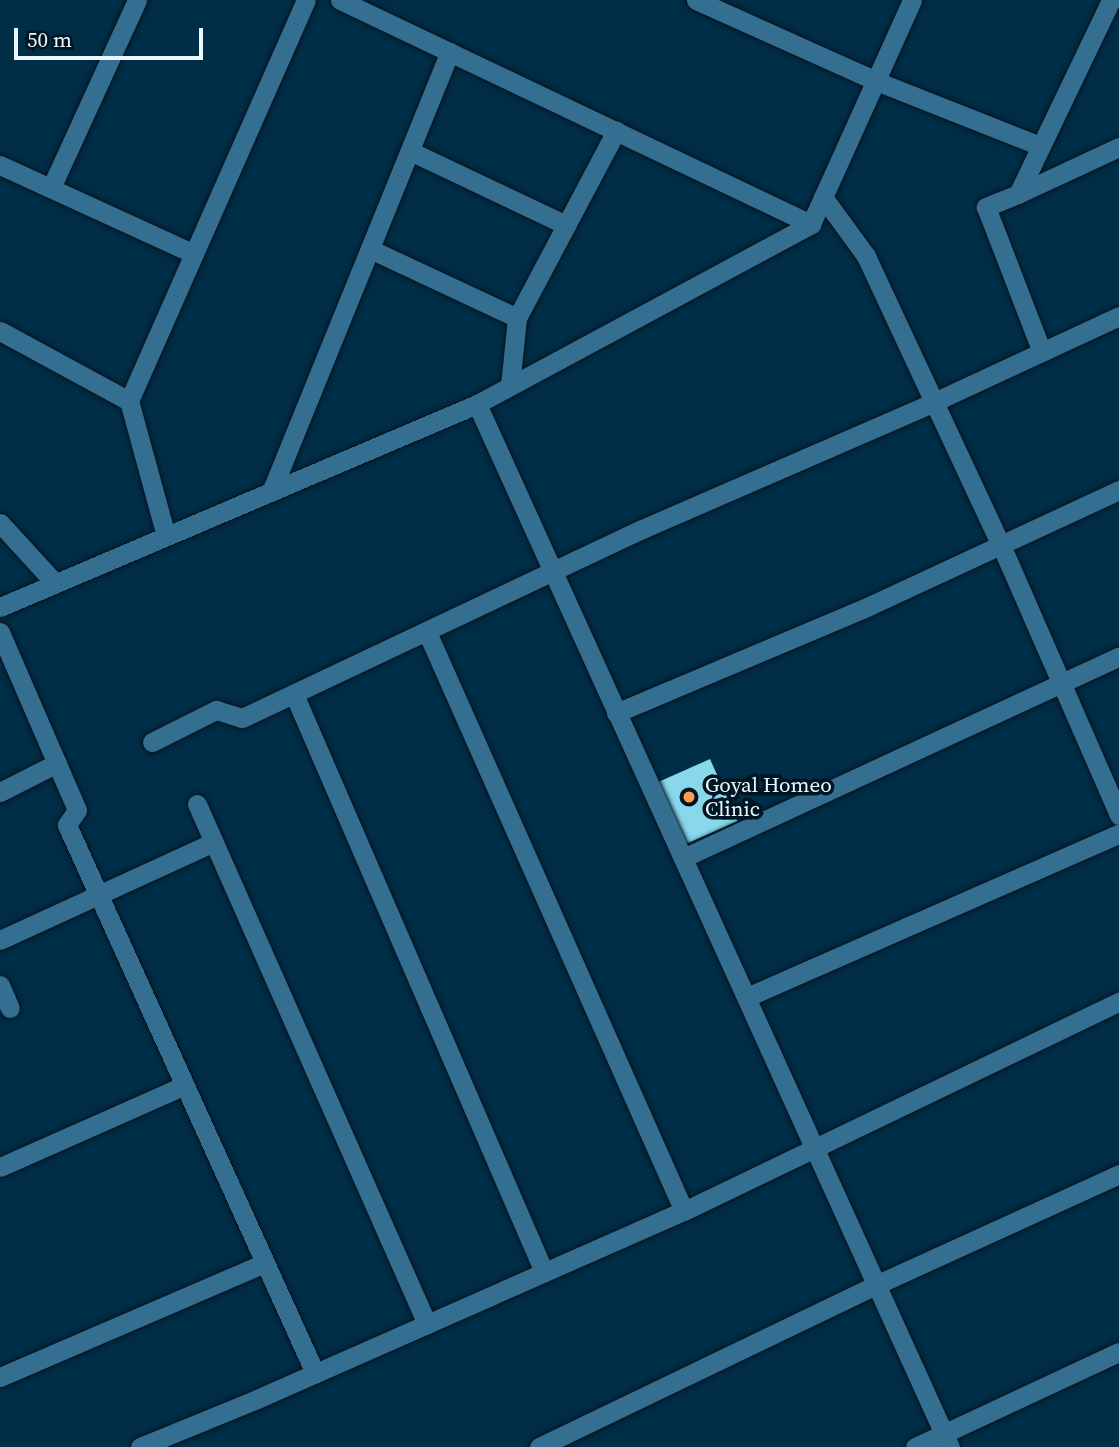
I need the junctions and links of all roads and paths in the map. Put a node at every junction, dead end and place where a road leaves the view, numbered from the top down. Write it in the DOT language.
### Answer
graph roads {
  1 [pos="137,0"];
  2 [pos="306,0"];
  3 [pos="340,0"];
  4 [pos="696,0"];
  5 [pos="912,0"];
  6 [pos="1111,0"];
  7 [pos="450,52"];
  8 [pos="876,81"];
  9 [pos="616,131"];
  10 [pos="1040,146"];
  11 [pos="1119,147"];
  12 [pos="410,151"];
  13 [pos="0,164"];
  14 [pos="51,188"];
  15 [pos="1018,194"];
  16 [pos="824,197"];
  17 [pos="811,224"];
  18 [pos="566,225"];
  19 [pos="370,249"];
  20 [pos="194,254"];
  21 [pos="1119,316"];
  22 [pos="517,318"];
  23 [pos="0,331"];
  24 [pos="1042,352"];
  25 [pos="510,386"];
  26 [pos="129,401"];
  27 [pos="934,402"];
  28 [pos="477,404"];
  29 [pos="1119,491"];
  30 [pos="271,492"];
  31 [pos="0,523"];
  32 [pos="166,536"];
  33 [pos="1001,545"];
  34 [pos="553,574"];
  35 [pos="55,583"];
  36 [pos="0,607"];
  37 [pos="0,632"];
  38 [pos="427,632"];
  39 [pos="1119,657"];
  40 [pos="1062,683"];
  41 [pos="294,694"];
  42 [pos="616,713"];
  43 [pos="152,742"];
  44 [pos="57,763"];
  45 [pos="0,792"];
  46 [pos="197,804"];
  47 [pos="1119,815"];
  48 [pos="1119,834"];
  49 [pos="214,842"];
  50 [pos="683,858"];
  51 [pos="98,894"];
  52 [pos="0,940"];
  53 [pos="0,985"];
  54 [pos="747,998"];
  55 [pos="1119,1002"];
  56 [pos="10,1008"];
  57 [pos="185,1085"];
  58 [pos="817,1148"];
  59 [pos="0,1167"];
  60 [pos="1119,1174"];
  61 [pos="684,1210"];
  62 [pos="265,1263"];
  63 [pos="544,1272"];
  64 [pos="878,1284"];
  65 [pos="427,1324"];
  66 [pos="1119,1352"];
  67 [pos="315,1373"];
  68 [pos="0,1377"];
  69 [pos="947,1441"];
  70 [pos="140,1447"];
  71 [pos="539,1447"];
  72 [pos="915,1447"];
  1 -- 14 [label="street"];
  2 -- 20 [label="street"];
  3 -- 7 [label="street"];
  4 -- 8 [label="street"];
  5 -- 8 [label="street"];
  6 -- 10 [label="street"];
  7 -- 9 [label="street"];
  7 -- 12 [label="street"];
  8 -- 10 [label="street"];
  8 -- 16 [label="street"];
  9 -- 17 [label="street"];
  9 -- 18 [label="street"];
  10 -- 15 [label="street"];
  11 -- 15 [label="street"];
  12 -- 18 [label="street"];
  12 -- 19 [label="street"];
  13 -- 14 [label="street"];
  14 -- 20 [label="street"];
  15 -- 24 [label="street"];
  16 -- 17 [label="street"];
  16 -- 27 [label="street"];
  17 -- 25 [label="street"];
  18 -- 22 [label="street"];
  19 -- 22 [label="street"];
  19 -- 30 [label="street"];
  20 -- 26 [label="street"];
  21 -- 24 [label="street"];
  22 -- 25 [label="street"];
  23 -- 26 [label="street"];
  24 -- 27 [label="street"];
  25 -- 28 [label="street"];
  26 -- 32 [label="street"];
  27 -- 33 [label="street"];
  27 -- 34 [label="street"];
  28 -- 30 [label="street"];
  28 -- 34 [label="street"];
  29 -- 33 [label="street"];
  30 -- 32 [label="street"];
  31 -- 35 [label="street"];
  32 -- 35 [label="street"];
  33 -- 40 [label="street"];
  33 -- 42 [label="street"];
  34 -- 38 [label="street"];
  34 -- 42 [label="street"];
  35 -- 36 [label="street"];
  37 -- 44 [label="street"];
  38 -- 41 [label="street"];
  38 -- 61 [label="street"];
  39 -- 40 [label="street"];
  40 -- 47 [label="street"];
  40 -- 50 [label="street"];
  41 -- 43 [label="street"];
  41 -- 63 [label="street"];
  42 -- 50 [label="street"];
  44 -- 45 [label="street"];
  44 -- 51 [label="street"];
  46 -- 49 [label="street"];
  48 -- 54 [label="street"];
  49 -- 51 [label="street"];
  49 -- 65 [label="street"];
  50 -- 54 [label="street"];
  51 -- 52 [label="street"];
  51 -- 57 [label="street"];
  53 -- 56 [label="street"];
  54 -- 58 [label="street"];
  55 -- 58 [label="street"];
  57 -- 59 [label="street"];
  57 -- 62 [label="street"];
  58 -- 61 [label="street"];
  58 -- 64 [label="street"];
  60 -- 64 [label="street"];
  61 -- 63 [label="street"];
  62 -- 67 [label="street"];
  62 -- 68 [label="street"];
  63 -- 65 [label="street"];
  64 -- 69 [label="street"];
  64 -- 71 [label="street"];
  65 -- 67 [label="street"];
  66 -- 69 [label="street"];
  67 -- 70 [label="street"];
  69 -- 72 [label="street"];
}
